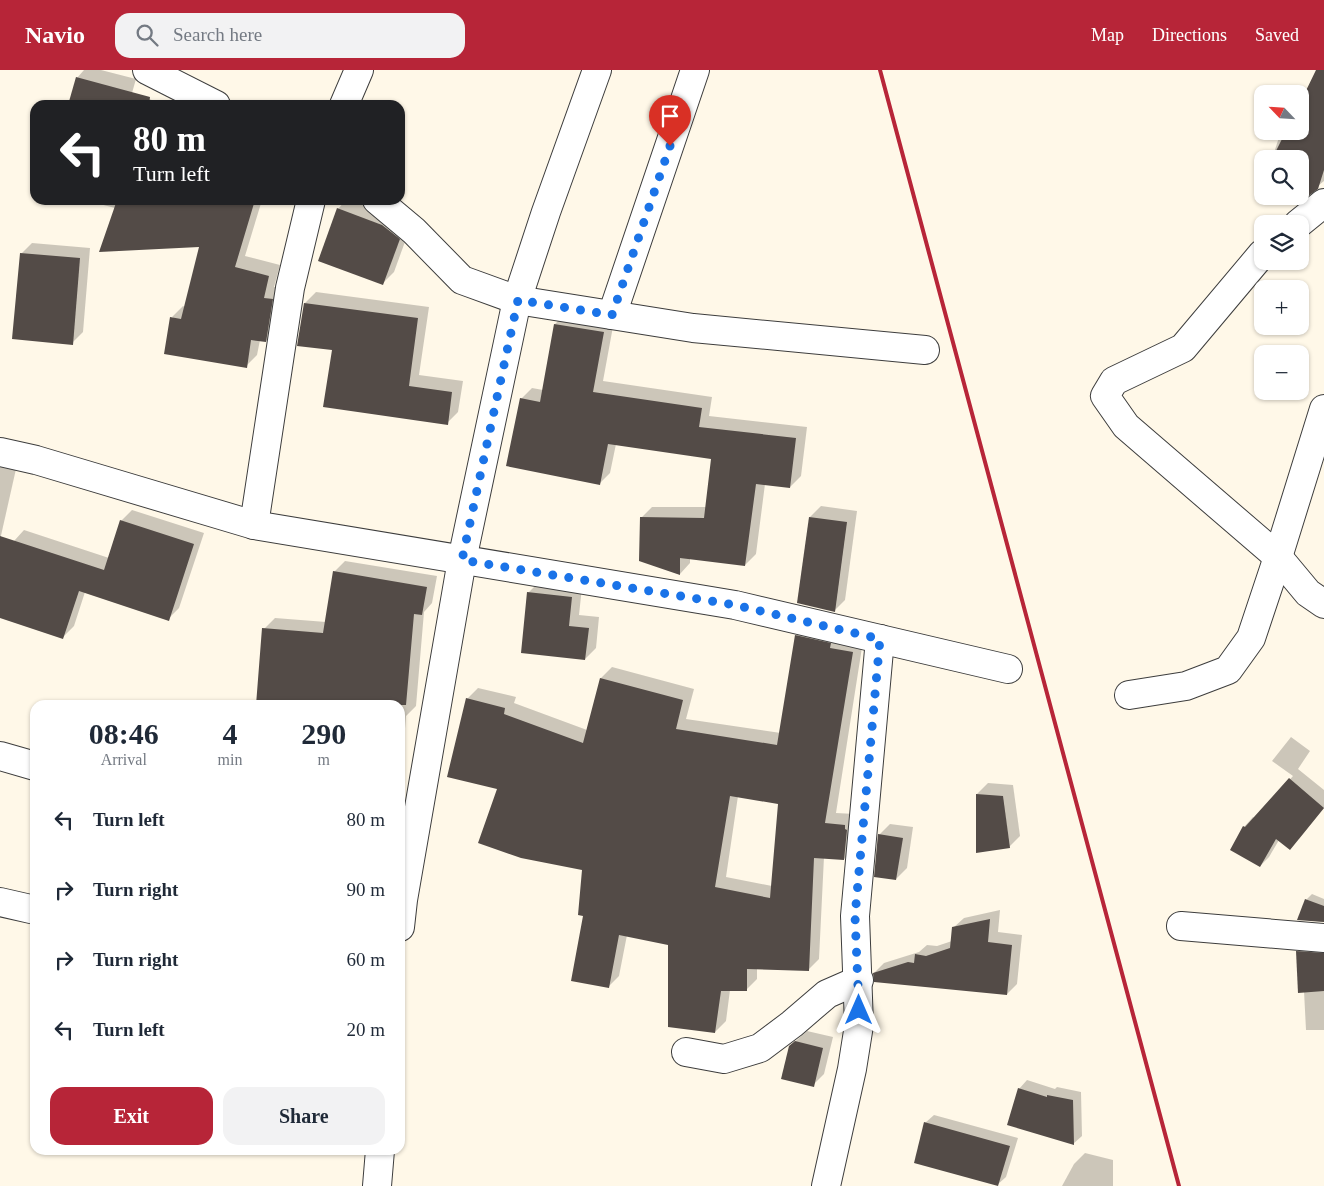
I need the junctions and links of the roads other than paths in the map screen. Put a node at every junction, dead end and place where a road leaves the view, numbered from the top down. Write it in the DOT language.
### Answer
graph roads {
  1 [pos="147,70"];
  2 [pos="359,70"];
  3 [pos="597,70"];
  4 [pos="695,70"];
  5 [pos="206,100"];
  6 [pos="346,100"];
  7 [pos="1324,203"];
  8 [pos="310,205"];
  9 [pos="383,205"];
  10 [pos="1309,215"];
  11 [pos="1254,264"];
  12 [pos="518,300"];
  13 [pos="612,315"];
  14 [pos="925,350"];
  15 [pos="1324,410"];
  16 [pos="0,452"];
  17 [pos="254,525"];
  18 [pos="1278,557"];
  19 [pos="462,560"];
  20 [pos="1324,604"];
  21 [pos="880,639"];
  22 [pos="1008,670"];
  23 [pos="1129,695"];
  24 [pos="0,756"];
  25 [pos="30,765"];
  26 [pos="405,888"];
  27 [pos="0,902"];
  28 [pos="30,909"];
  29 [pos="1181,926"];
  30 [pos="1324,938"];
  31 [pos="858,980"];
  32 [pos="686,1052"];
  33 [pos="380,1155"];
  34 [pos="377,1186"];
  35 [pos="826,1186"];
  1 -- 5 [label="street"];
  2 -- 6 [label="street"];
  3 -- 12 [label="street"];
  4 -- 13 [label="street"];
  7 -- 10 [label="street"];
  8 -- 17 [label="street"];
  9 -- 12 [label="street"];
  11 -- 18 [label="street"];
  12 -- 13 [label="street"];
  12 -- 19 [label="street"];
  13 -- 14 [label="street"];
  15 -- 18 [label="street"];
  16 -- 17 [label="street"];
  17 -- 19 [label="street"];
  18 -- 20 [label="street"];
  18 -- 23 [label="street"];
  19 -- 21 [label="street"];
  19 -- 26 [label="street"];
  21 -- 22 [label="street"];
  21 -- 31 [label="street"];
  24 -- 25 [label="street"];
  27 -- 28 [label="street"];
  29 -- 30 [label="street"];
  31 -- 32 [label="street"];
  31 -- 35 [label="street"];
  33 -- 34 [label="street"];
}
